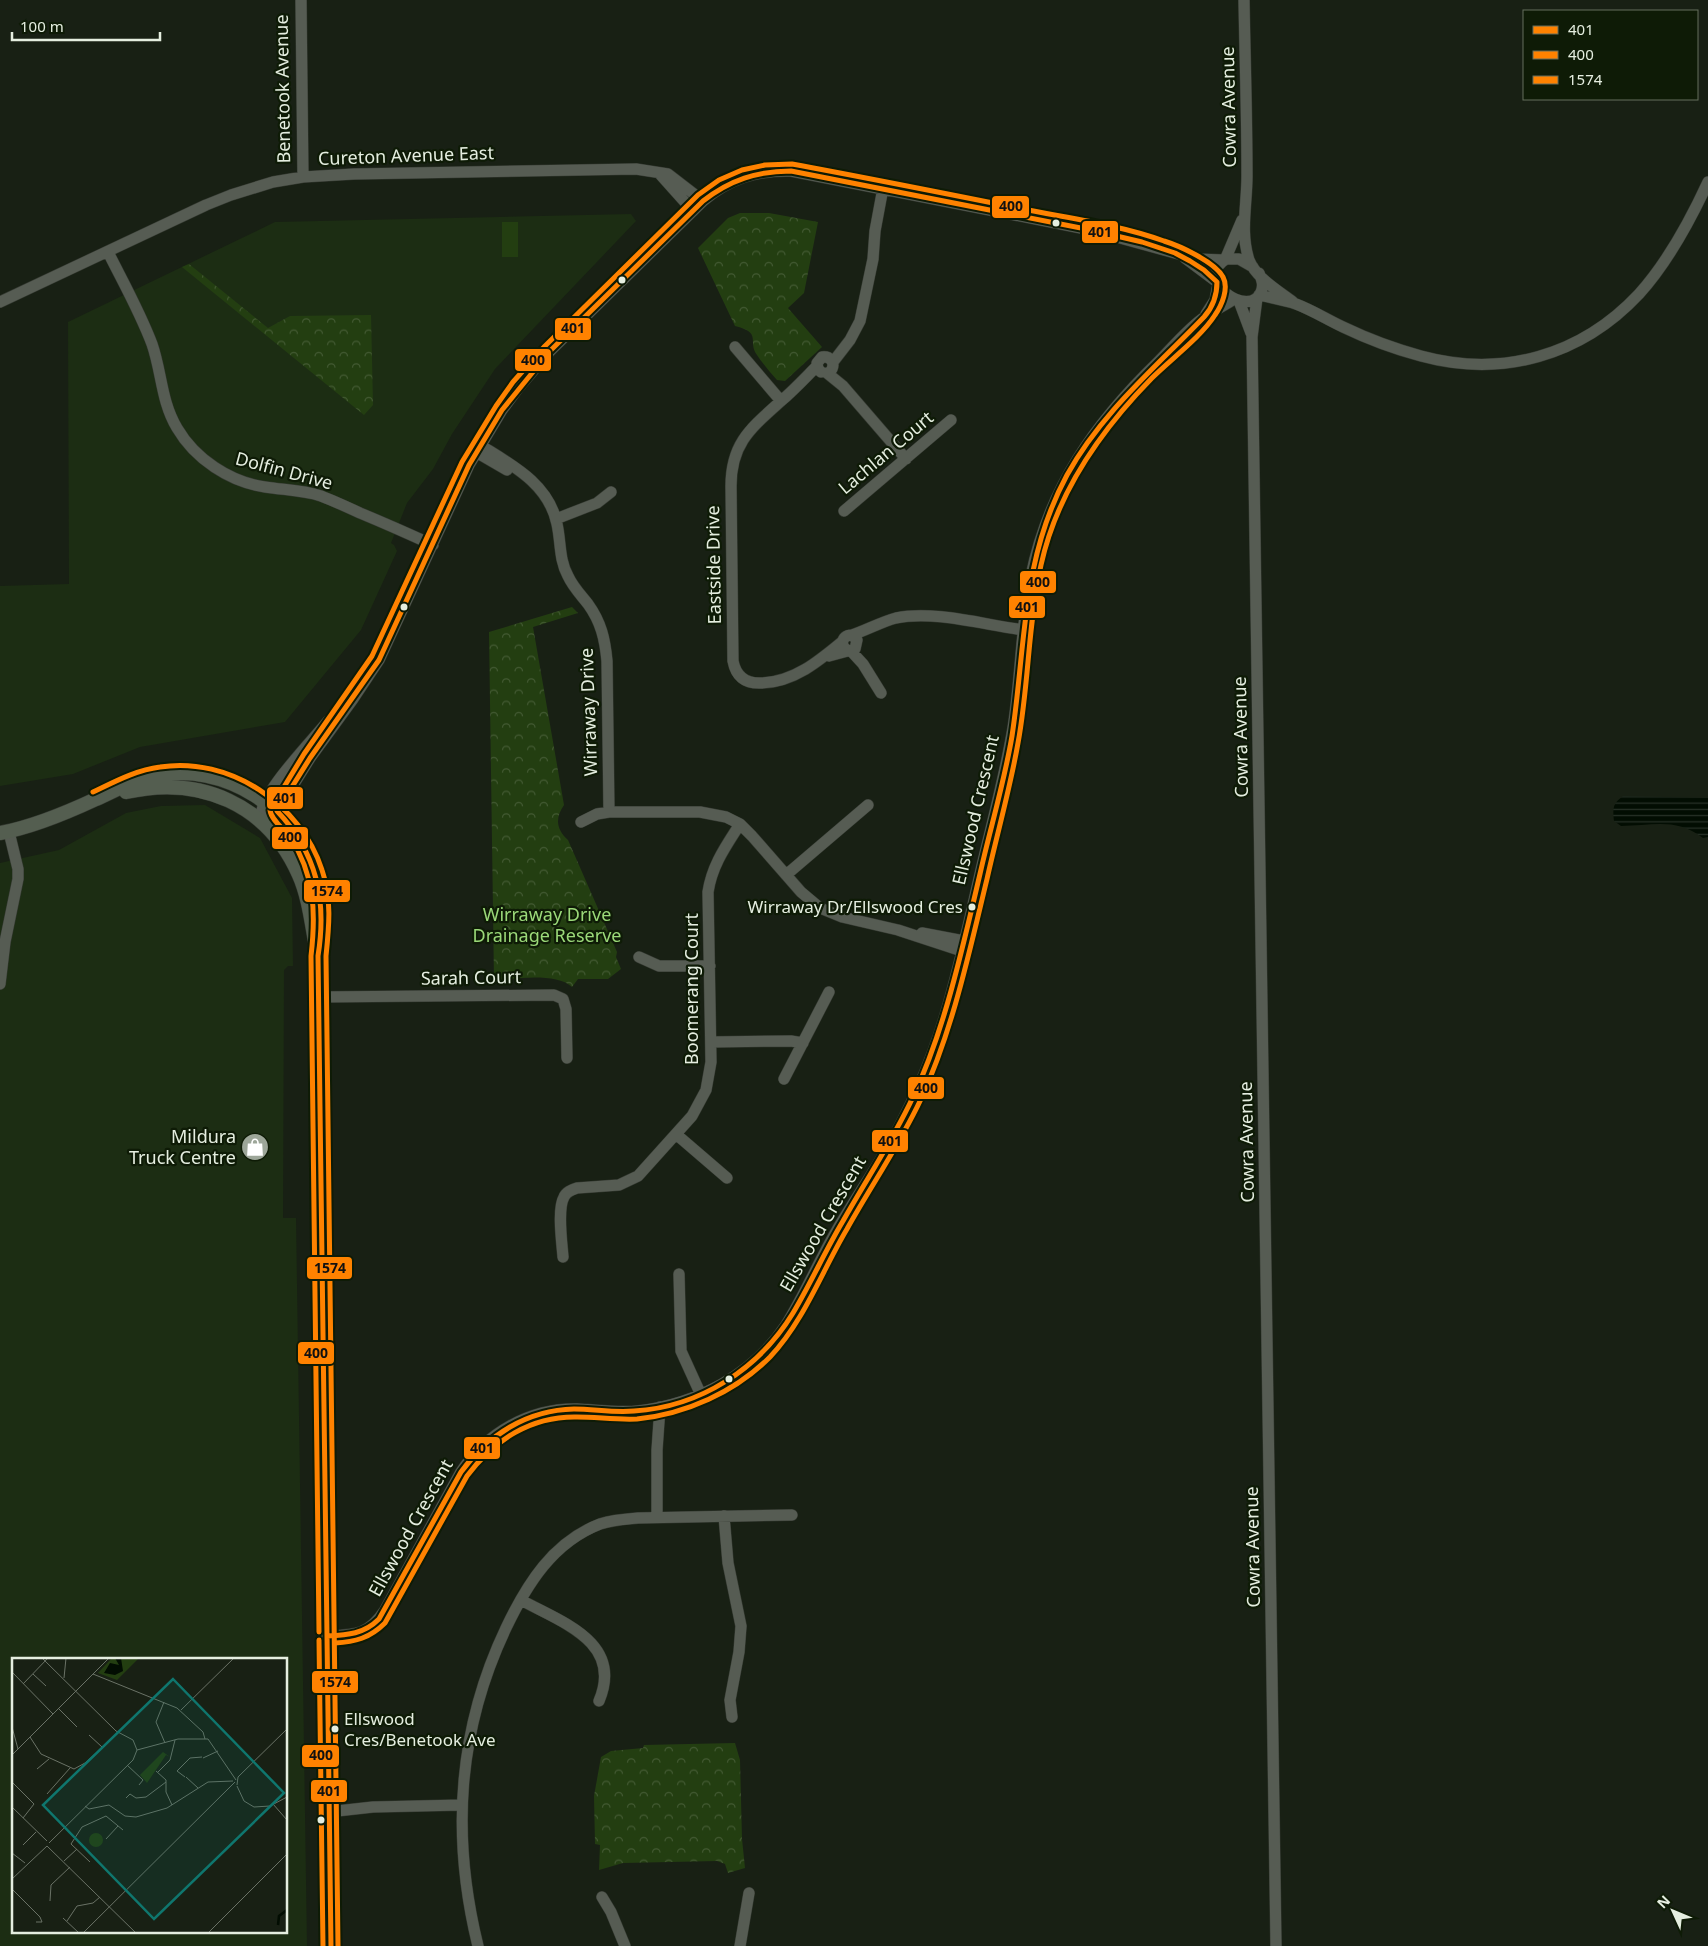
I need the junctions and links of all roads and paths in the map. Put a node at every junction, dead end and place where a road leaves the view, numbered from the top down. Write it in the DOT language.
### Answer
graph roads {
  1 [pos="301,0"];
  2 [pos="1244,0"];
  3 [pos="658,172"];
  4 [pos="303,177"];
  5 [pos="1708,182"];
  6 [pos="886,189"];
  7 [pos="703,201"];
  8 [pos="693,211"];
  9 [pos="1245,214"];
  10 [pos="108,252"];
  11 [pos="1179,254"];
  12 [pos="1225,260"];
  13 [pos="1256,270"];
  14 [pos="1217,283"];
  15 [pos="1258,297"];
  16 [pos="1237,300"];
  17 [pos="0,302"];
  18 [pos="1297,304"];
  19 [pos="1204,318"];
  20 [pos="1252,337"];
  21 [pos="735,347"];
  22 [pos="826,366"];
  23 [pos="781,401"];
  24 [pos="951,420"];
  25 [pos="478,449"];
  26 [pos="906,458"];
  27 [pos="611,492"];
  28 [pos="844,511"];
  29 [pos="556,519"];
  30 [pos="433,544"];
  31 [pos="1024,626"];
  32 [pos="851,644"];
  33 [pos="367,677"];
  34 [pos="881,693"];
  35 [pos="96,799"];
  36 [pos="264,801"];
  37 [pos="868,805"];
  38 [pos="277,811"];
  39 [pos="609,812"];
  40 [pos="259,819"];
  41 [pos="581,822"];
  42 [pos="740,824"];
  43 [pos="4,832"];
  44 [pos="786,875"];
  45 [pos="963,946"];
  46 [pos="318,956"];
  47 [pos="639,956"];
  48 [pos="710,966"];
  49 [pos="0,984"];
  50 [pos="829,992"];
  51 [pos="319,997"];
  52 [pos="711,1042"];
  53 [pos="803,1043"];
  54 [pos="567,1058"];
  55 [pos="784,1079"];
  56 [pos="677,1134"];
  57 [pos="727,1178"];
  58 [pos="563,1258"];
  59 [pos="679,1274"];
  60 [pos="701,1395"];
  61 [pos="654,1408"];
  62 [pos="792,1515"];
  63 [pos="724,1516"];
  64 [pos="657,1517"];
  65 [pos="521,1600"];
  66 [pos="326,1636"];
  67 [pos="600,1701"];
  68 [pos="732,1717"];
  69 [pos="462,1805"];
  70 [pos="328,1808"];
  71 [pos="749,1893"];
  72 [pos="602,1897"];
  73 [pos="331,1946"];
  74 [pos="478,1946"];
  75 [pos="625,1946"];
  76 [pos="740,1946"];
  77 [pos="1276,1946"];
  1 -- 4 [label="street, Benetook Avenue"];
  2 -- 9 [label="street, Cowra Avenue"];
  3 -- 4 [label="street, Cureton Avenue East"];
  3 -- 7 [label="street, Cureton Avenue East"];
  3 -- 8 [label="street"];
  4 -- 10 [label="street, Cureton Avenue East"];
  5 -- 18 [label="street"];
  6 -- 7 [label="street"];
  6 -- 11 [label="street"];
  6 -- 22 [label="street, Eastside Drive"];
  7 -- 8 [label="street"];
  8 -- 25 [label="street"];
  9 -- 12 [label="street"];
  9 -- 13 [label="street"];
  10 -- 17 [label="street, Cureton Avenue East"];
  10 -- 30 [label="street, Dolfin Drive"];
  11 -- 12 [label="street"];
  11 -- 14 [label="street"];
  12 -- 13 [label="street"];
  12 -- 14 [label="street"];
  13 -- 15 [label="street"];
  13 -- 18 [label="street"];
  14 -- 16 [label="street"];
  14 -- 19 [label="street, Ellswood Crescent"];
  15 -- 16 [label="street"];
  15 -- 18 [label="street"];
  15 -- 20 [label="street"];
  16 -- 19 [label="street, Ellswood Crescent"];
  16 -- 20 [label="street"];
  19 -- 31 [label="street, Ellswood Crescent"];
  20 -- 77 [label="street, Cowra Avenue"];
  21 -- 23 [label="street"];
  22 -- 23 [label="street, Eastside Drive"];
  22 -- 26 [label="street"];
  23 -- 32 [label="street, Eastside Drive"];
  24 -- 26 [label="street, Lachlan Court"];
  25 -- 29 [label="street, Wirraway Drive"];
  25 -- 30 [label="street"];
  26 -- 28 [label="street, Lachlan Court"];
  27 -- 29 [label="street"];
  29 -- 39 [label="street, Wirraway Drive"];
  30 -- 33 [label="street"];
  31 -- 32 [label="street, Eastside Drive"];
  31 -- 45 [label="street, Ellswood Crescent"];
  32 -- 34 [label="street"];
  33 -- 36 [label="street"];
  33 -- 38 [label="street"];
  35 -- 36 [label="main road"];
  35 -- 40 [label="main road"];
  35 -- 43 [label="main road"];
  36 -- 38 [label="main road"];
  36 -- 40 [label="street"];
  37 -- 44 [label="street"];
  38 -- 40 [label="street"];
  38 -- 46 [label="main road"];
  39 -- 41 [label="street"];
  39 -- 42 [label="street"];
  40 -- 46 [label="main road"];
  42 -- 44 [label="street"];
  42 -- 48 [label="street, Boomerang Court"];
  43 -- 49 [label="street"];
  44 -- 45 [label="street"];
  45 -- 60 [label="street, Ellswood Crescent"];
  46 -- 51 [label="main road"];
  47 -- 48 [label="street"];
  48 -- 52 [label="street, Boomerang Court"];
  50 -- 53 [label="street"];
  51 -- 54 [label="street, Sarah Court"];
  51 -- 66 [label="main road"];
  52 -- 53 [label="street"];
  52 -- 56 [label="street, Boomerang Court"];
  53 -- 55 [label="street"];
  56 -- 57 [label="street"];
  56 -- 58 [label="street, Boomerang Court"];
  59 -- 60 [label="street"];
  60 -- 61 [label="street, Ellswood Crescent"];
  61 -- 64 [label="street"];
  61 -- 66 [label="street, Ellswood Crescent"];
  62 -- 63 [label="street"];
  63 -- 64 [label="street"];
  63 -- 68 [label="street"];
  64 -- 65 [label="street"];
  65 -- 67 [label="street"];
  65 -- 69 [label="street"];
  66 -- 70 [label="main road"];
  69 -- 70 [label="street"];
  69 -- 74 [label="street"];
  70 -- 73 [label="main road"];
  71 -- 76 [label="street"];
  72 -- 75 [label="street"];
}
